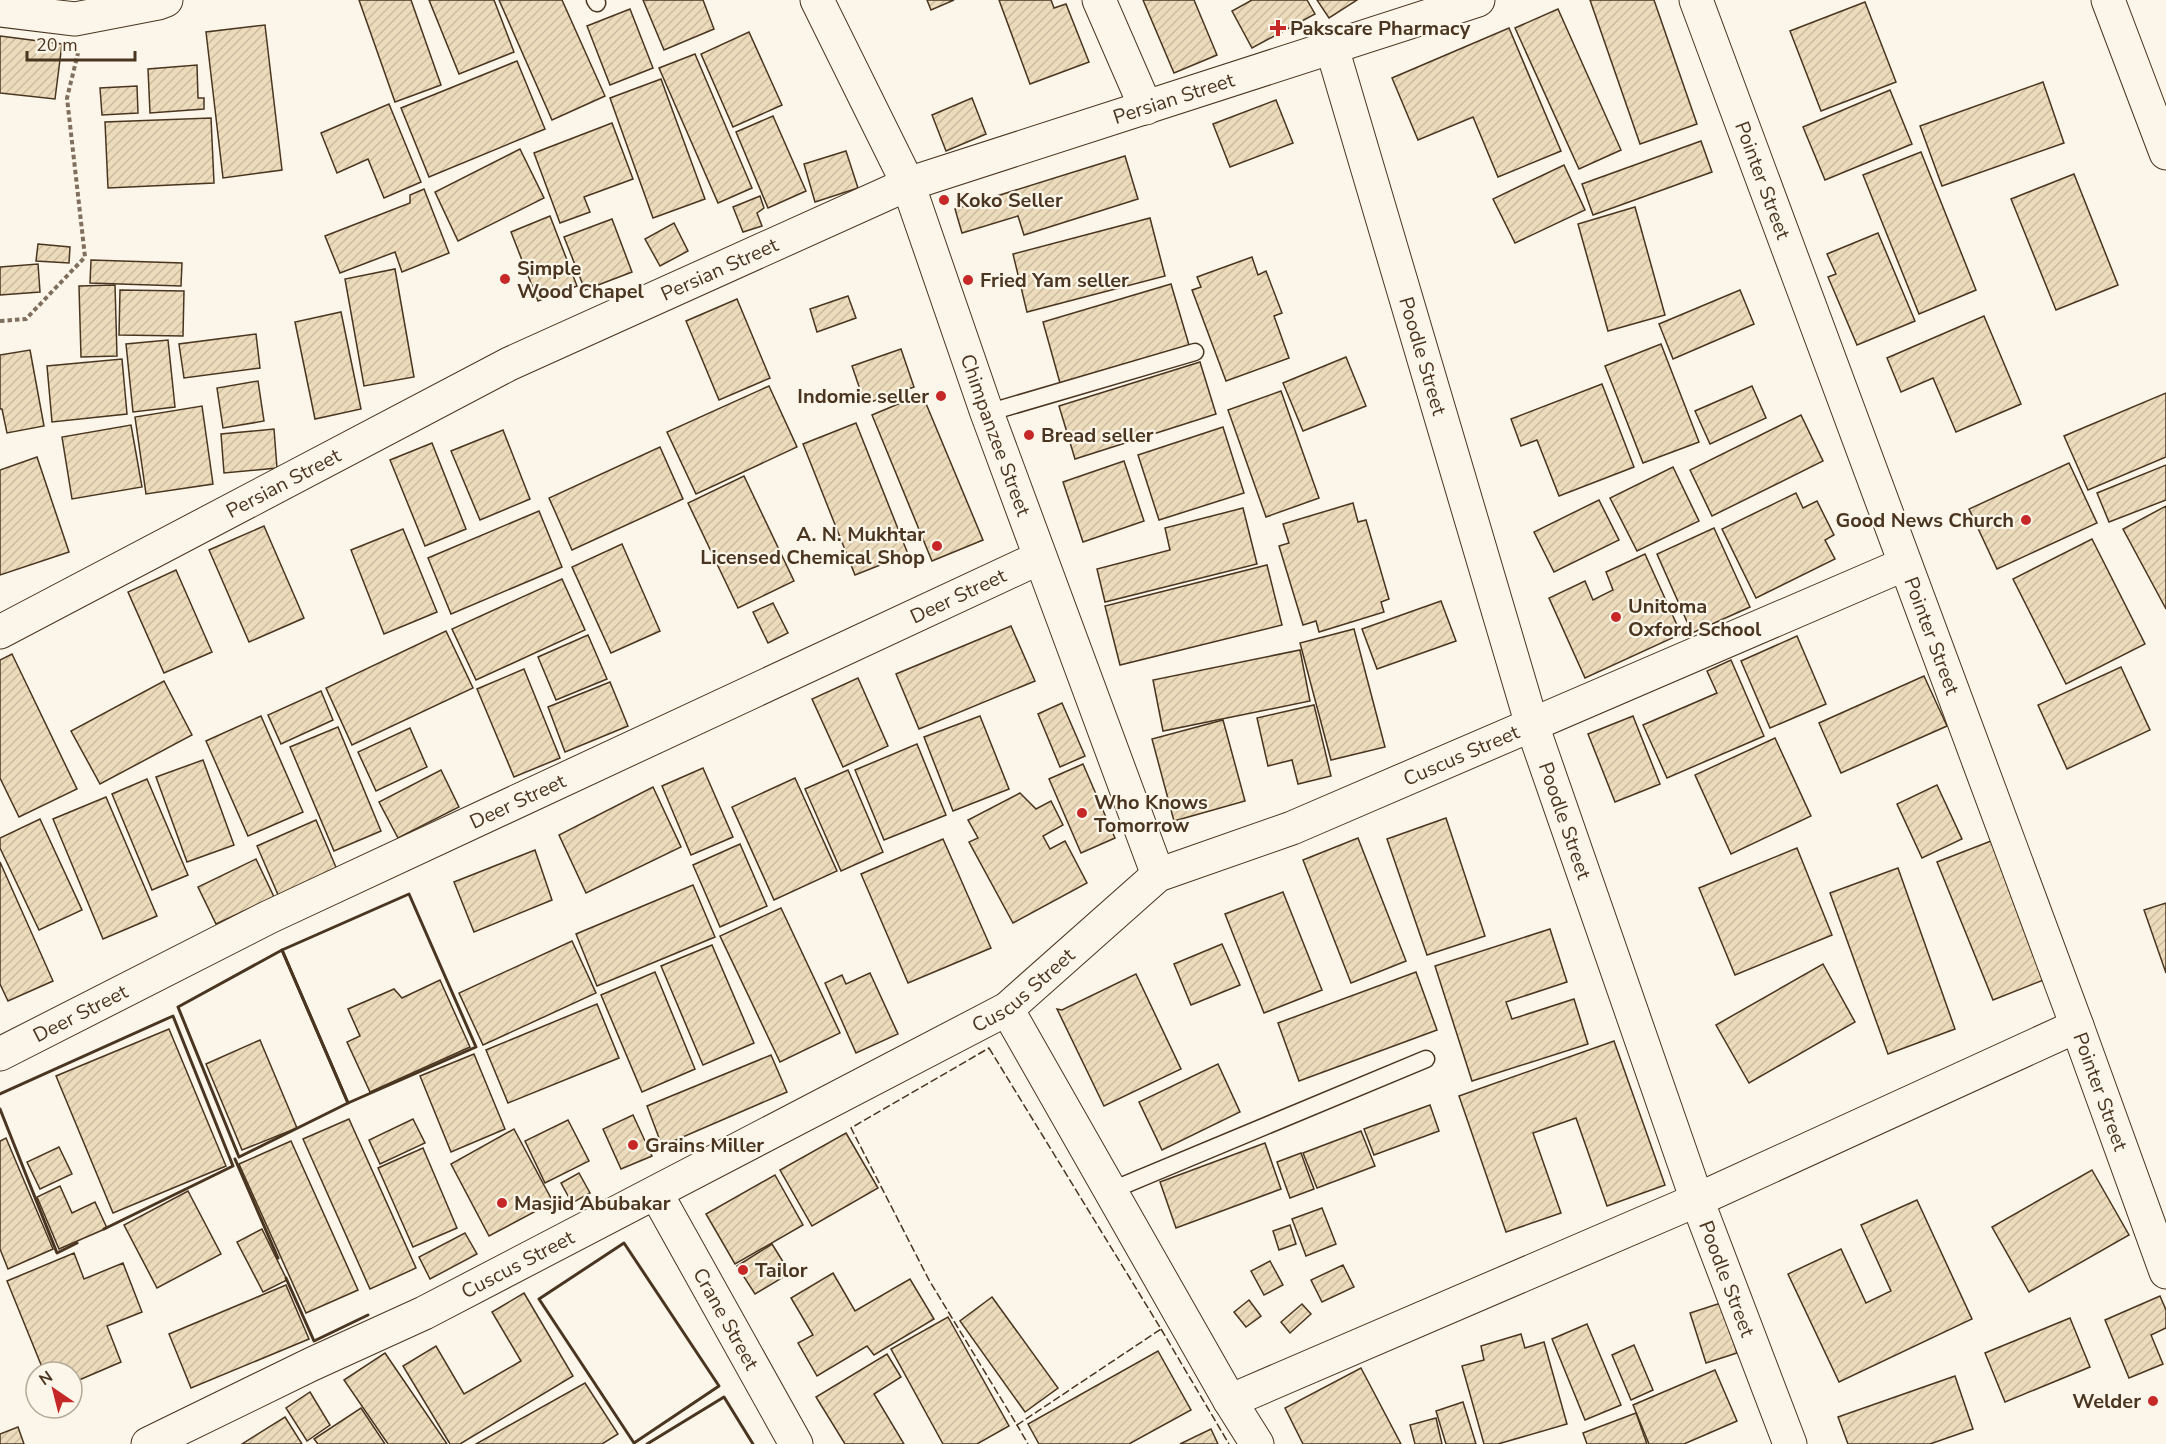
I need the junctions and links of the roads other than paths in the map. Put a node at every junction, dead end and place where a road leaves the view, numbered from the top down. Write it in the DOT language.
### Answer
graph roads {
  1 [pos="166,0"];
  2 [pos="818,0"];
  3 [pos="1100,0"];
  4 [pos="1478,0"];
  5 [pos="1696,0"];
  6 [pos="2108,0"];
  7 [pos="126,5"];
  8 [pos="0,10"];
  9 [pos="1332,48"];
  10 [pos="1146,108"];
  11 [pos="2166,153"];
  12 [pos="908,184"];
  13 [pos="1195,352"];
  14 [pos="987,413"];
  15 [pos="1040,558"];
  16 [pos="1905,564"];
  17 [pos="0,632"];
  18 [pos="1532,725"];
  19 [pos="1158,875"];
  20 [pos="1007,1009"];
  21 [pos="2078,1026"];
  22 [pos="0,1054"];
  23 [pos="1426,1059"];
  24 [pos="1110,1191"];
  25 [pos="656,1193"];
  26 [pos="1697,1200"];
  27 [pos="2166,1272"];
  28 [pos="1230,1401"];
  29 [pos="148,1444"];
  30 [pos="796,1444"];
  31 [pos="1257,1444"];
  32 [pos="1790,1444"];
  1 -- 7 [label="street"];
  2 -- 12 [label="street, Chimpanzee Street"];
  3 -- 10 [label="street"];
  4 -- 9 [label="street, Persian Street"];
  5 -- 16 [label="street, Pointer Street"];
  6 -- 11 [label="street"];
  7 -- 8 [label="street"];
  9 -- 10 [label="street, Persian Street"];
  9 -- 18 [label="street, Poodle Street"];
  10 -- 12 [label="street, Persian Street"];
  12 -- 14 [label="street, Chimpanzee Street"];
  12 -- 17 [label="street, Persian Street"];
  13 -- 14 [label="lane"];
  14 -- 15 [label="street, Chimpanzee Street"];
  15 -- 19 [label="street, Chimpanzee Street"];
  15 -- 22 [label="street, Deer Street"];
  16 -- 18 [label="street, Cuscus Street"];
  16 -- 21 [label="street, Pointer Street"];
  18 -- 19 [label="street, Cuscus Street"];
  18 -- 26 [label="street, Poodle Street"];
  19 -- 20 [label="street, Cuscus Street"];
  20 -- 24 [label="street"];
  20 -- 25 [label="street, Cuscus Street"];
  21 -- 26 [label="street"];
  21 -- 27 [label="street, Pointer Street"];
  23 -- 24 [label="lane"];
  24 -- 28 [label="street"];
  25 -- 29 [label="street, Cuscus Street"];
  25 -- 30 [label="street, Crane Street"];
  26 -- 28 [label="street"];
  26 -- 32 [label="street, Poodle Street"];
  28 -- 31 [label="street"];
}
